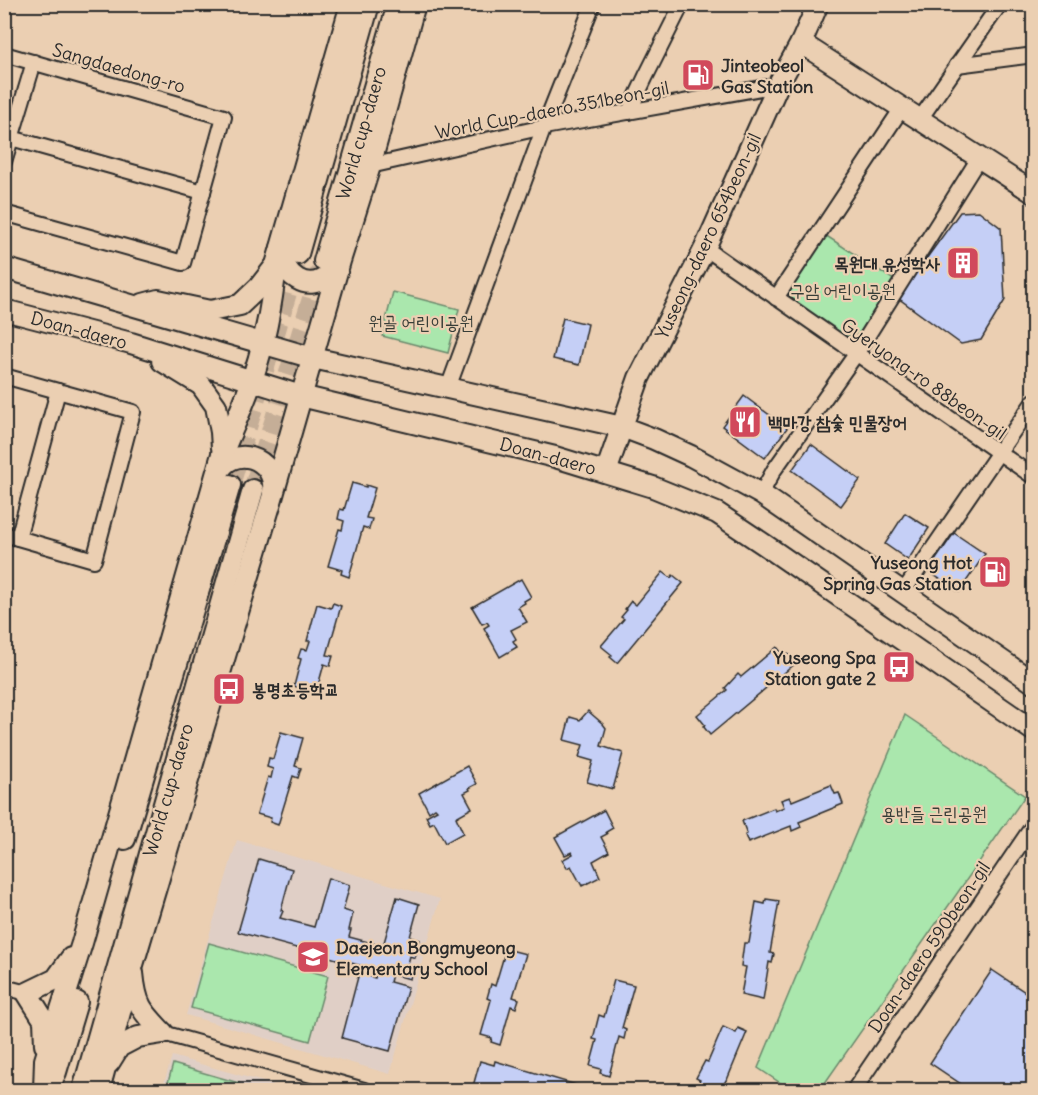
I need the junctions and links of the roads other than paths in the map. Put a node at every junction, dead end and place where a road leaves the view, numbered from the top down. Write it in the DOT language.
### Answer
graph roads {
  1 [pos="351,4"];
  2 [pos="369,4"];
  3 [pos="398,4"];
  4 [pos="415,4"];
  5 [pos="593,4"];
  6 [pos="682,4"];
  7 [pos="818,4"];
  8 [pos="1000,4"];
  9 [pos="801,43"];
  10 [pos="4,54"];
  11 [pos="1034,55"];
  12 [pos="34,62"];
  13 [pos="957,65"];
  14 [pos="778,85"];
  15 [pos="902,108"];
  16 [pos="629,112"];
  17 [pos="920,119"];
  18 [pos="544,127"];
  19 [pos="8,137"];
  20 [pos="979,158"];
  21 [pos="4,162"];
  22 [pos="370,166"];
  23 [pos="203,192"];
  24 [pos="1034,193"];
  25 [pos="4,213"];
  26 [pos="705,248"];
  27 [pos="290,250"];
  28 [pos="332,261"];
  29 [pos="276,265"];
  30 [pos="4,268"];
  31 [pos="776,298"];
  32 [pos="135,306"];
  33 [pos="4,310"];
  34 [pos="131,343"];
  35 [pos="263,345"];
  36 [pos="856,354"];
  37 [pos="313,358"];
  38 [pos="4,376"];
  39 [pos="252,382"];
  40 [pos="448,388"];
  41 [pos="58,391"];
  42 [pos="301,396"];
  43 [pos="1034,401"];
  44 [pos="622,427"];
  45 [pos="998,453"];
  46 [pos="222,454"];
  47 [pos="606,472"];
  48 [pos="1034,477"];
  49 [pos="222,483"];
  50 [pos="253,490"];
  51 [pos="761,494"];
  52 [pos="273,495"];
  53 [pos="11,536"];
  54 [pos="903,592"];
  55 [pos="1034,683"];
  56 [pos="1034,731"];
  57 [pos="1034,825"];
  58 [pos="82,943"];
  59 [pos="132,968"];
  60 [pos="4,987"];
  61 [pos="27,993"];
  62 [pos="163,1033"];
  63 [pos="45,1060"];
  64 [pos="105,1069"];
  65 [pos="46,1090"];
  66 [pos="83,1090"];
  67 [pos="99,1090"];
  68 [pos="364,1090"];
  69 [pos="854,1090"];
  1 -- 27 [label="street"];
  2 -- 27 [label="street, World cup-daero"];
  3 -- 28 [label="street, World cup-daero"];
  4 -- 22 [label="street"];
  5 -- 18 [label="street"];
  6 -- 16 [label="street"];
  7 -- 9 [label="street, Yuseong-daero 654beon-gil"];
  8 -- 13 [label="street"];
  9 -- 14 [label="street, Yuseong-daero 654beon-gil"];
  9 -- 15 [label="street"];
  10 -- 12 [label="street, Sangdaedong-ro"];
  11 -- 13 [label="street"];
  12 -- 19 [label="street"];
  12 -- 23 [label="street, Sangdaedong-ro"];
  13 -- 17 [label="street"];
  14 -- 16 [label="street, World Cup-daero 351beon-gil"];
  14 -- 26 [label="street, Yuseong-daero 654beon-gil"];
  15 -- 17 [label="street"];
  15 -- 31 [label="street"];
  16 -- 18 [label="street, World Cup-daero 351beon-gil"];
  17 -- 20 [label="street"];
  18 -- 22 [label="street, World Cup-daero 351beon-gil"];
  18 -- 40 [label="street"];
  19 -- 21 [label="street"];
  19 -- 23 [label="street"];
  20 -- 24 [label="street"];
  20 -- 36 [label="street"];
  22 -- 28 [label="street"];
  23 -- 25 [label="street"];
  26 -- 31 [label="street, Gyeryong-ro 88beon-gil"];
  26 -- 44 [label="street, Yuseong-daero 654beon-gil"];
  27 -- 28 [label="street"];
  27 -- 29 [label="street"];
  28 -- 37 [label="street"];
  29 -- 32 [label="street"];
  29 -- 35 [label="street"];
  30 -- 32 [label="street, Doan-daero"];
  31 -- 36 [label="street, Gyeryong-ro 88beon-gil"];
  32 -- 35 [label="street, Doan-daero"];
  33 -- 34 [label="street, Doan-daero"];
  34 -- 39 [label="street, Doan-daero"];
  34 -- 46 [label="street"];
  35 -- 37 [label="street, Doan-daero"];
  35 -- 39 [label="street"];
  36 -- 45 [label="street, Gyeryong-ro 88beon-gil"];
  36 -- 51 [label="street"];
  37 -- 40 [label="street, Doan-daero"];
  37 -- 42 [label="street"];
  38 -- 41 [label="street"];
  39 -- 42 [label="street, Doan-daero"];
  39 -- 46 [label="street"];
  40 -- 44 [label="street, Doan-daero"];
  41 -- 53 [label="street"];
  41 -- 53 [label="street"];
  42 -- 47 [label="street, Doan-daero"];
  42 -- 52 [label="street"];
  43 -- 45 [label="street"];
  44 -- 47 [label="street, Yuseong-daero 654beon-gil"];
  44 -- 51 [label="street, Doan-daero"];
  45 -- 48 [label="street, Gyeryong-ro 88beon-gil"];
  45 -- 54 [label="street"];
  46 -- 49 [label="street"];
  47 -- 56 [label="street, Doan-daero"];
  49 -- 52 [label="street"];
  49 -- 58 [label="street"];
  49 -- 65 [label="street"];
  50 -- 66 [label="street, World cup-daero"];
  51 -- 54 [label="street, Doan-daero"];
  52 -- 59 [label="street"];
  54 -- 55 [label="street, Doan-daero"];
  57 -- 69 [label="street, Doan-daero 590beon-gil"];
  58 -- 61 [label="street"];
  58 -- 63 [label="street"];
  59 -- 62 [label="street"];
  59 -- 64 [label="street"];
  60 -- 61 [label="street"];
  61 -- 63 [label="street"];
  62 -- 64 [label="street"];
  62 -- 68 [label="street"];
  63 -- 65 [label="street"];
  64 -- 67 [label="street"];
}
